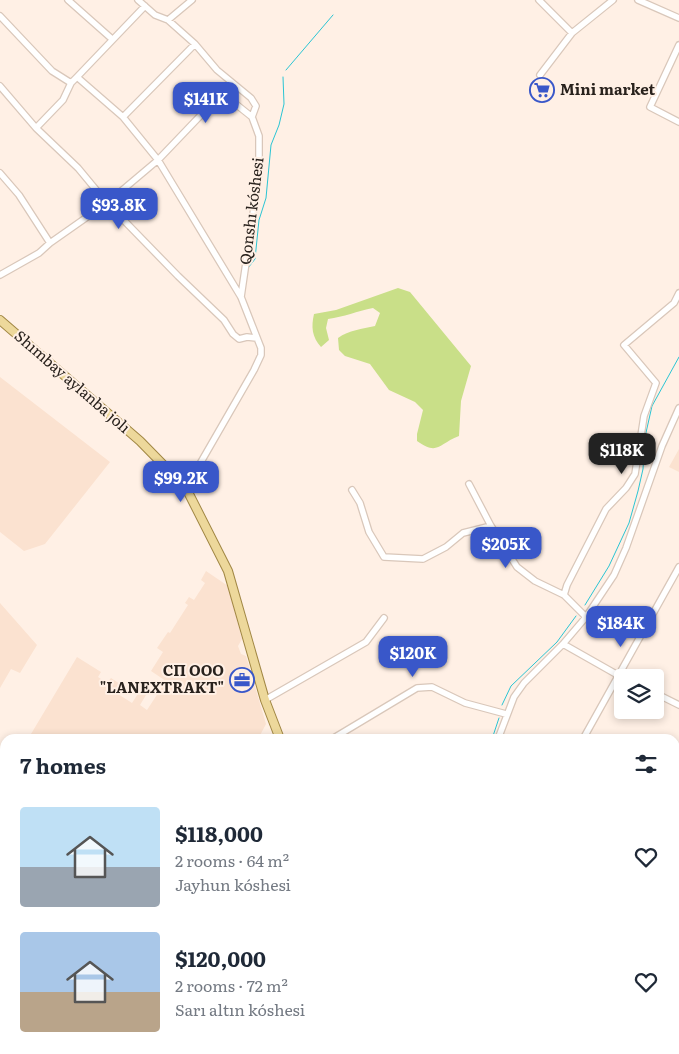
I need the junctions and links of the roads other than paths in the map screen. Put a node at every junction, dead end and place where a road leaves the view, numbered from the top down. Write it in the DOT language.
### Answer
graph roads {
  1 [pos="68,0"];
  2 [pos="138,0"];
  3 [pos="192,0"];
  4 [pos="539,0"];
  5 [pos="638,0"];
  6 [pos="609,1"];
  7 [pos="145,6"];
  8 [pos="0,16"];
  9 [pos="679,18"];
  10 [pos="168,20"];
  11 [pos="572,34"];
  12 [pos="112,39"];
  13 [pos="195,44"];
  14 [pos="679,47"];
  15 [pos="540,75"];
  16 [pos="77,77"];
  17 [pos="71,83"];
  18 [pos="0,86"];
  19 [pos="123,117"];
  20 [pos="252,117"];
  21 [pos="679,122"];
  22 [pos="36,128"];
  23 [pos="158,160"];
  24 [pos="0,173"];
  25 [pos="107,203"];
  26 [pos="50,243"];
  27 [pos="0,275"];
  28 [pos="679,293"];
  29 [pos="241,297"];
  30 [pos="0,320"];
  31 [pos="257,338"];
  32 [pos="679,408"];
  33 [pos="469,484"];
  34 [pos="186,488"];
  35 [pos="352,490"];
  36 [pos="491,526"];
  37 [pos="679,567"];
  38 [pos="564,595"];
  39 [pos="586,617"];
  40 [pos="384,618"];
  41 [pos="563,644"];
  42 [pos="624,669"];
  43 [pos="614,673"];
  44 [pos="614,686"];
  45 [pos="664,697"];
  46 [pos="265,700"];
  47 [pos="679,704"];
  48 [pos="506,714"];
  49 [pos="278,734"];
  50 [pos="340,734"];
  51 [pos="500,734"];
  52 [pos="586,734"];
  1 -- 12 [label="street"];
  2 -- 7 [label="street, Qonshı kóshesi"];
  3 -- 10 [label="street"];
  4 -- 11 [label="street"];
  5 -- 9 [label="street"];
  6 -- 11 [label="street"];
  7 -- 10 [label="street, Qonshı kóshesi"];
  7 -- 12 [label="street"];
  8 -- 17 [label="street"];
  10 -- 13 [label="street, Qonshı kóshesi"];
  11 -- 15 [label="street"];
  12 -- 16 [label="street"];
  13 -- 19 [label="street"];
  13 -- 20 [label="street, Qonshı kóshesi"];
  14 -- 21 [label="street"];
  16 -- 17 [label="street"];
  16 -- 19 [label="street, Qonshı kóshesi"];
  17 -- 22 [label="street"];
  18 -- 22 [label="street"];
  19 -- 23 [label="street, Qonshı kóshesi"];
  20 -- 23 [label="street"];
  20 -- 29 [label="street, Qonshı kóshesi"];
  22 -- 25 [label="street"];
  23 -- 25 [label="street"];
  23 -- 29 [label="street, Qonshı kóshesi"];
  24 -- 26 [label="street"];
  25 -- 26 [label="street"];
  25 -- 31 [label="street"];
  26 -- 27 [label="street"];
  28 -- 38 [label="street"];
  29 -- 31 [label="street, Qonshı kóshesi"];
  30 -- 34 [label="main road, Shımbay aylanba jolı"];
  31 -- 34 [label="street, Qonshı kóshesi"];
  32 -- 39 [label="street"];
  33 -- 36 [label="street"];
  34 -- 46 [label="main road, Shımbay aylanba jolı"];
  35 -- 36 [label="street"];
  36 -- 38 [label="street"];
  37 -- 42 [label="street"];
  38 -- 39 [label="street"];
  39 -- 41 [label="street"];
  40 -- 46 [label="street"];
  41 -- 43 [label="street"];
  41 -- 48 [label="street"];
  44 -- 52 [label="street"];
  45 -- 47 [label="street"];
  46 -- 49 [label="main road, Shımbay aylanba jolı"];
  48 -- 50 [label="street"];
  48 -- 51 [label="street"];
}
